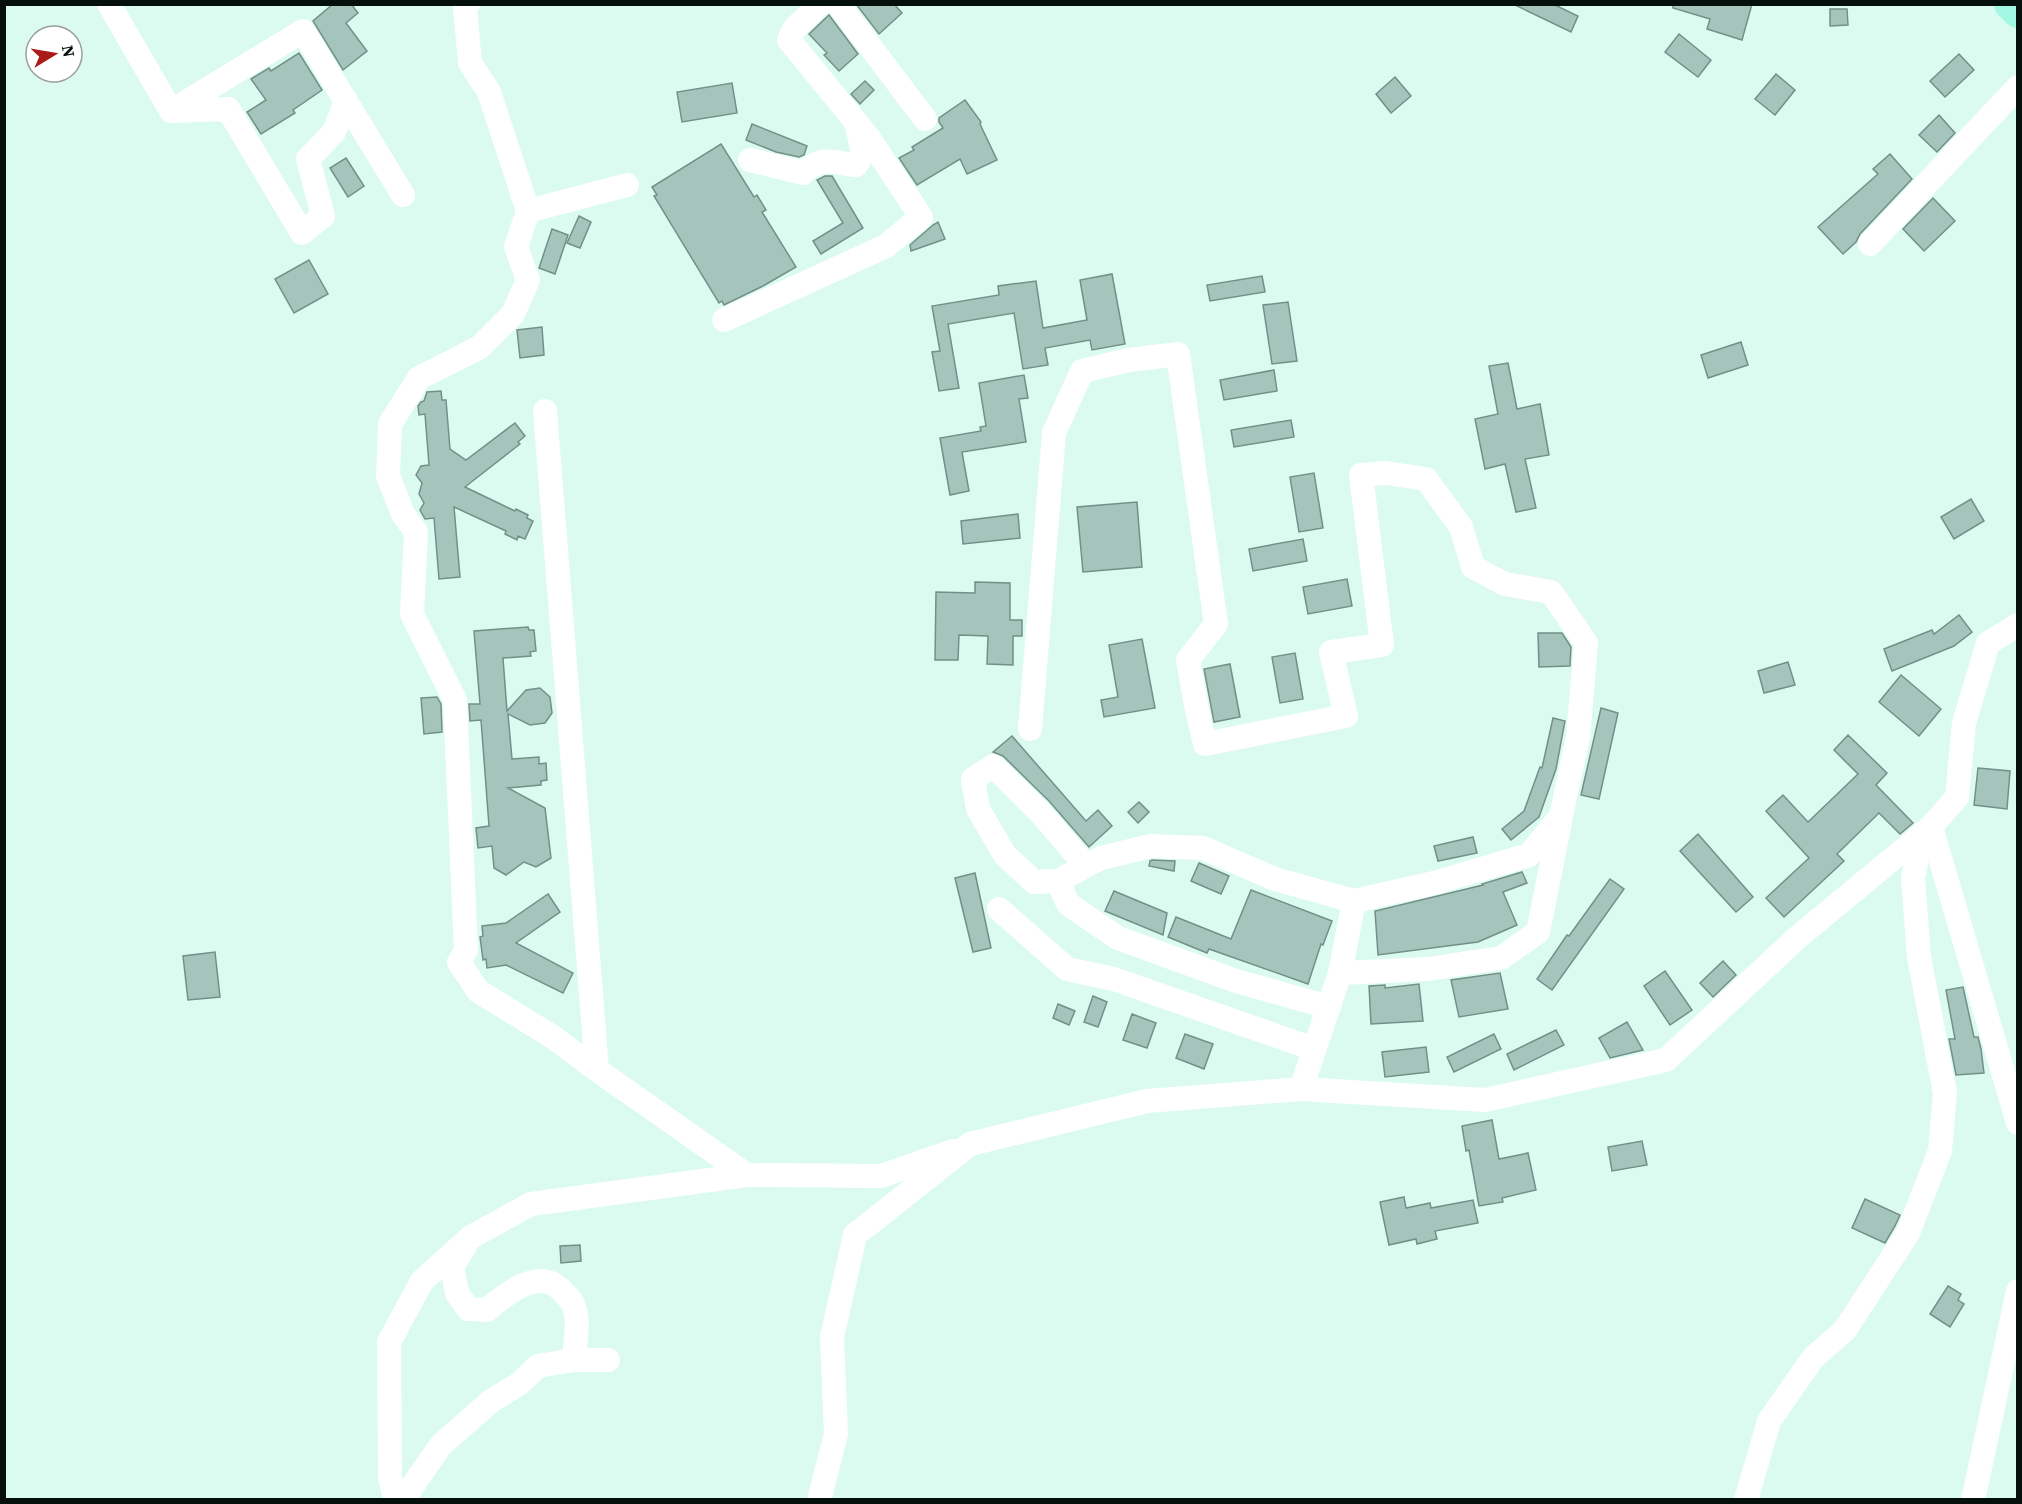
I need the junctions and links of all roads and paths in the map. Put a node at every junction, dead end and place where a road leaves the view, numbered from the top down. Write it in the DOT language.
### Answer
graph roads {
  1 [pos="109,4"];
  2 [pos="819,4"];
  3 [pos="837,4"];
  4 [pos="2010,4"];
  5 [pos="463,5"];
  6 [pos="2018,12"];
  7 [pos="2018,87"];
  8 [pos="346,101"];
  9 [pos="171,111"];
  10 [pos="925,119"];
  11 [pos="855,120"];
  12 [pos="750,160"];
  13 [pos="627,185"];
  14 [pos="404,195"];
  15 [pos="528,212"];
  16 [pos="1870,244"];
  17 [pos="724,320"];
  18 [pos="545,411"];
  19 [pos="2018,625"];
  20 [pos="1030,729"];
  21 [pos="1561,816"];
  22 [pos="1927,831"];
  23 [pos="1086,866"];
  24 [pos="1058,880"];
  25 [pos="1354,901"];
  26 [pos="999,909"];
  27 [pos="1340,974"];
  28 [pos="1329,1007"];
  29 [pos="1314,1049"];
  30 [pos="597,1070"];
  31 [pos="1301,1089"];
  32 [pos="2018,1123"];
  33 [pos="970,1144"];
  34 [pos="747,1174"];
  35 [pos="471,1237"];
  36 [pos="2018,1291"];
  37 [pos="574,1360"];
  38 [pos="608,1360"];
  39 [pos="395,1500"];
  40 [pos="406,1500"];
  41 [pos="819,1500"];
  42 [pos="1746,1500"];
  43 [pos="1973,1500"];
  1 -- 9 [label="street"];
  2 -- 11 [label="street"];
  3 -- 10 [label="street"];
  4 -- 6 [label="main road"];
  5 -- 15 [label="street"];
  7 -- 16 [label="street"];
  8 -- 9 [label="street"];
  8 -- 9 [label="street"];
  8 -- 14 [label="street"];
  11 -- 12 [label="street"];
  11 -- 17 [label="street"];
  13 -- 15 [label="street"];
  15 -- 30 [label="street"];
  18 -- 30 [label="street"];
  19 -- 22 [label="street"];
  20 -- 21 [label="street"];
  21 -- 25 [label="street"];
  21 -- 27 [label="street"];
  22 -- 31 [label="street"];
  22 -- 32 [label="street"];
  22 -- 42 [label="street"];
  23 -- 24 [label="street"];
  23 -- 24 [label="street"];
  23 -- 25 [label="street"];
  24 -- 28 [label="street"];
  25 -- 27 [label="street"];
  26 -- 29 [label="street"];
  27 -- 28 [label="street"];
  28 -- 29 [label="street"];
  29 -- 31 [label="street"];
  30 -- 34 [label="street"];
  31 -- 33 [label="street"];
  33 -- 34 [label="street"];
  33 -- 41 [label="street"];
  34 -- 35 [label="street"];
  35 -- 37 [label="street"];
  35 -- 39 [label="street"];
  36 -- 43 [label="street"];
  37 -- 38 [label="street"];
  37 -- 40 [label="street"];
}
